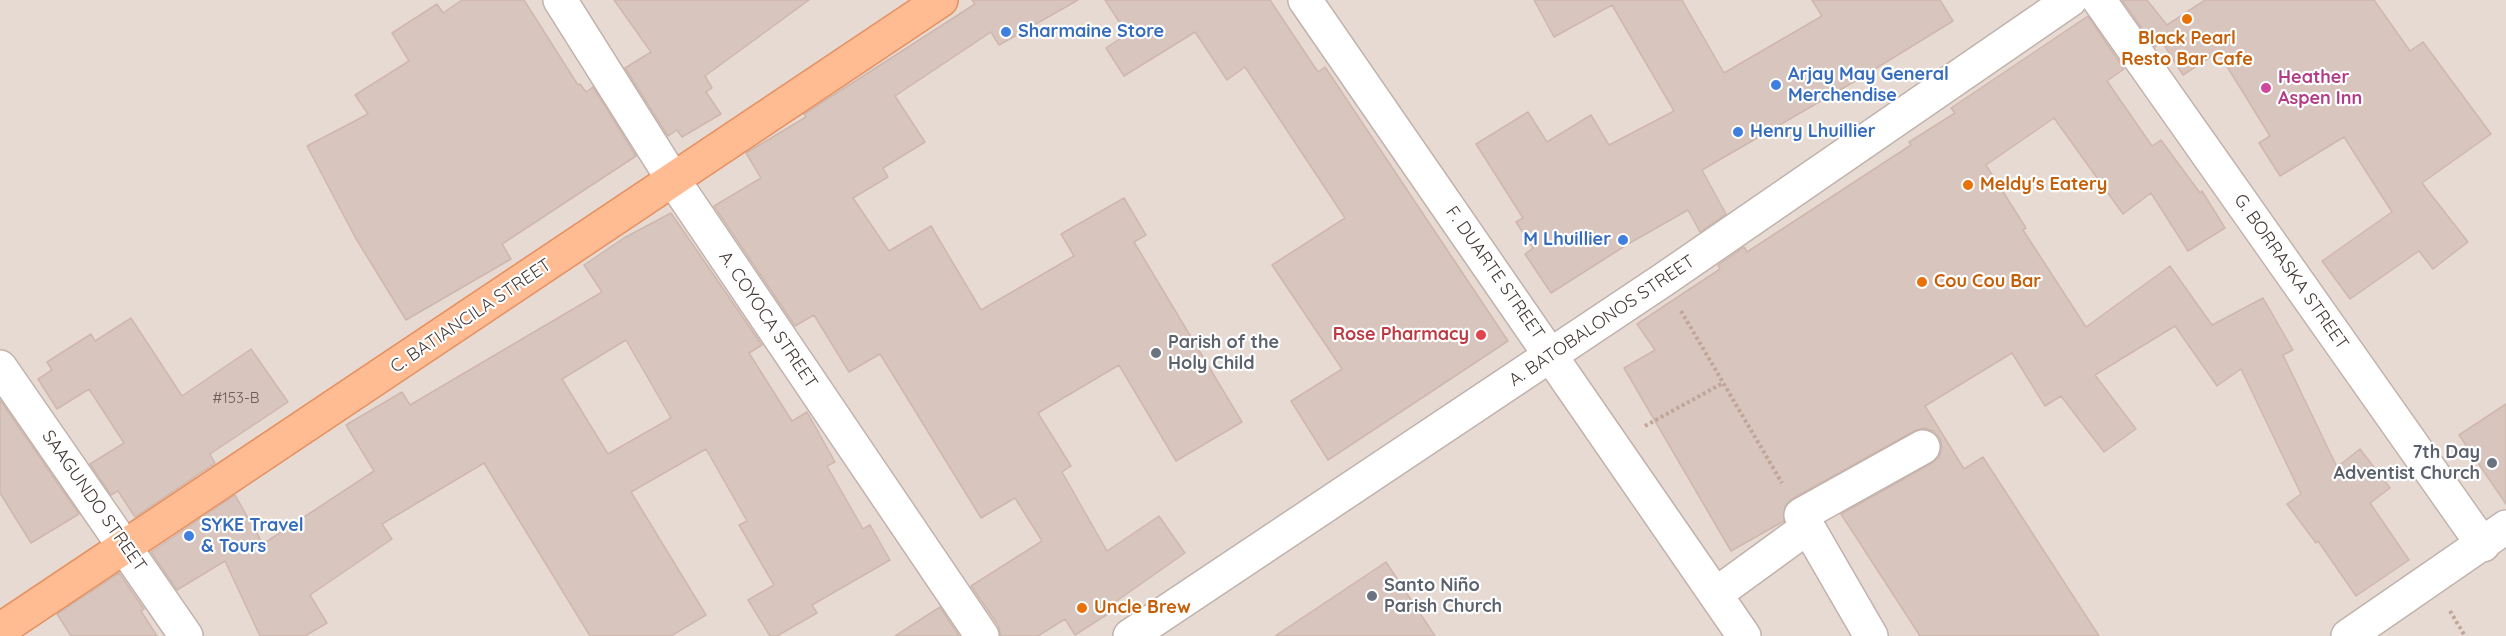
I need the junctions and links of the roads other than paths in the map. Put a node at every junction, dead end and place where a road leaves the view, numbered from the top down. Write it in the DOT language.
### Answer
graph roads {
  1 [pos="560,0"];
  2 [pos="941,0"];
  3 [pos="1305,0"];
  4 [pos="2070,0"];
  5 [pos="2099,0"];
  6 [pos="674,181"];
  7 [pos="1552,355"];
  8 [pos="0,367"];
  9 [pos="1923,447"];
  10 [pos="1810,516"];
  11 [pos="2494,536"];
  12 [pos="125,546"];
  13 [pos="1716,594"];
  14 [pos="0,630"];
  15 [pos="186,636"];
  16 [pos="982,636"];
  17 [pos="1130,636"];
  18 [pos="1744,636"];
  19 [pos="1890,636"];
  20 [pos="2348,636"];
  1 -- 6 [label="street, A. COYOCA STREET"];
  2 -- 6 [label="main road, C. BATIANCILA STREET"];
  3 -- 7 [label="street, F. DUARTE STREET"];
  4 -- 7 [label="street, A. BATOBALONOS STREET"];
  5 -- 11 [label="street, G. BORRASKA STREET"];
  6 -- 12 [label="main road, C. BATIANCILA STREET"];
  6 -- 16 [label="street, A. COYOCA STREET"];
  7 -- 13 [label="street, F. DUARTE STREET"];
  7 -- 17 [label="street, A. BATOBALONOS STREET"];
  8 -- 12 [label="street, SAAGUNDO STREET"];
  9 -- 10 [label="street"];
  10 -- 13 [label="street"];
  10 -- 19 [label="street"];
  11 -- 20 [label="street"];
  12 -- 14 [label="main road, C. BATIANCILA STREET"];
  12 -- 15 [label="street, SAAGUNDO STREET"];
  13 -- 18 [label="street, F. DUARTE STREET"];
}
